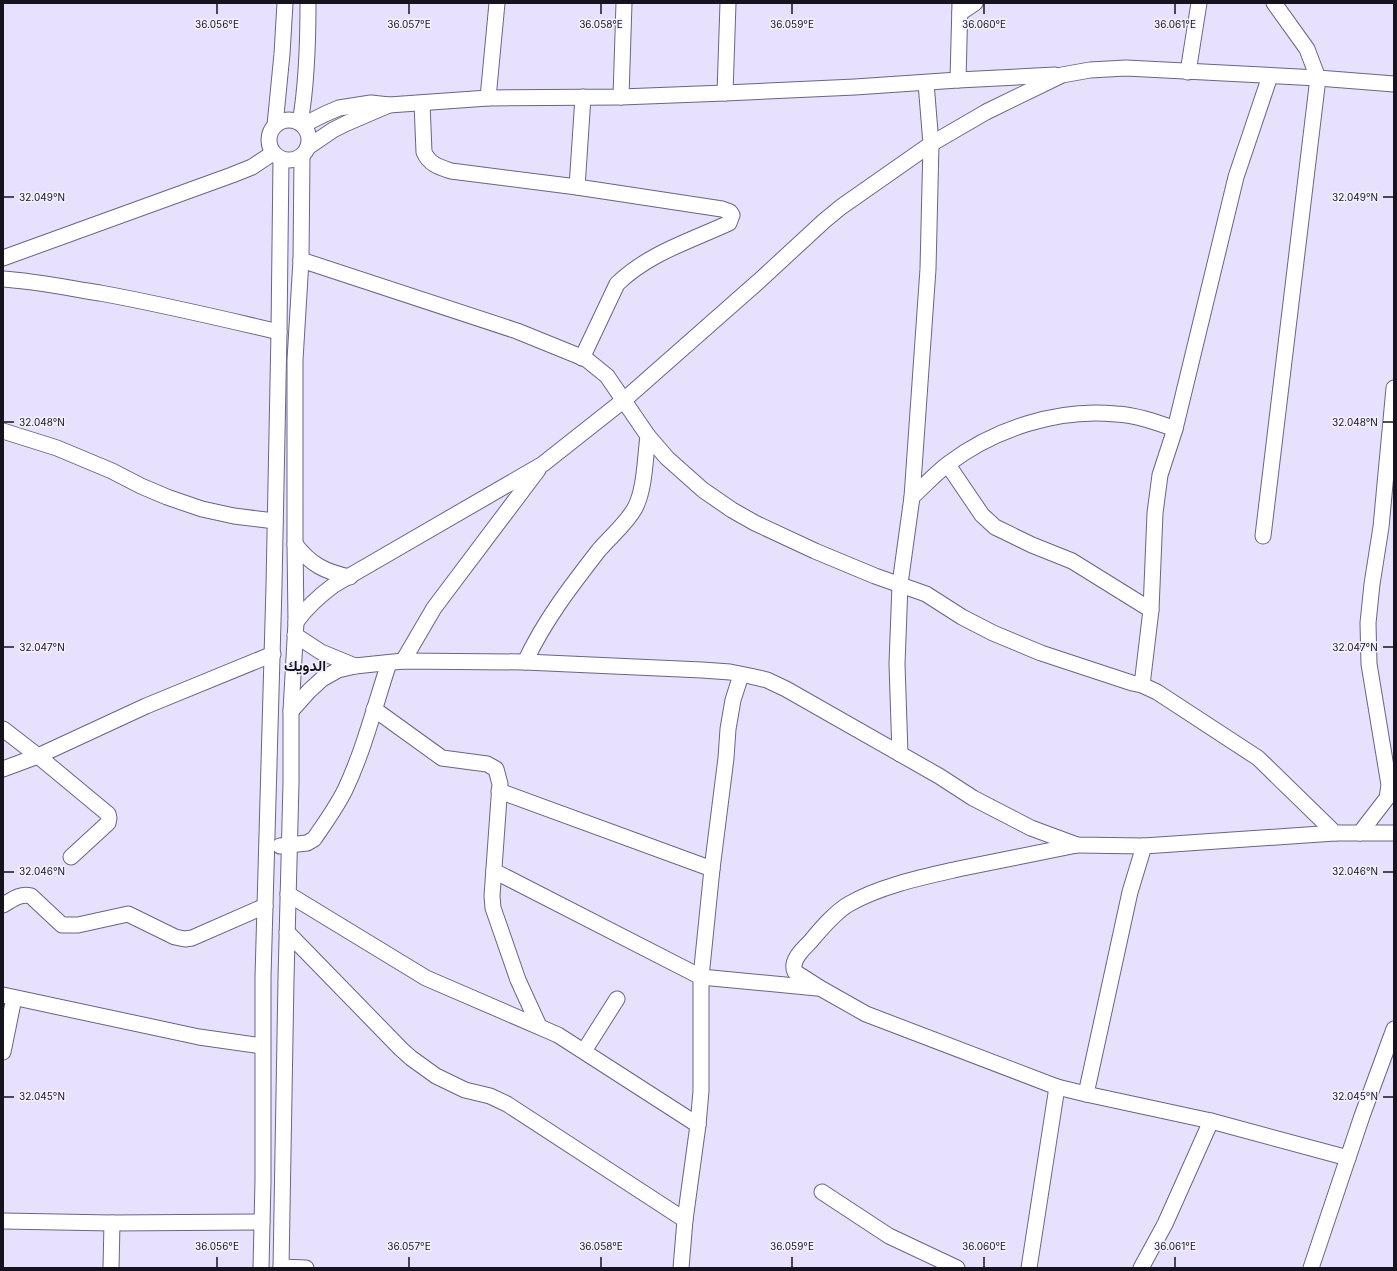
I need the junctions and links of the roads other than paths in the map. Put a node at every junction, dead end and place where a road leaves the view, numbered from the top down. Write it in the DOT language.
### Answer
graph roads {
  1 [pos="286,3"];
  2 [pos="308,3"];
  3 [pos="497,3"];
  4 [pos="624,3"];
  5 [pos="728,3"];
  6 [pos="975,3"];
  7 [pos="1199,3"];
  8 [pos="1274,3"];
  9 [pos="960,8"];
  10 [pos="1188,72"];
  11 [pos="1062,75"];
  12 [pos="1270,76"];
  13 [pos="1318,78"];
  14 [pos="958,80"];
  15 [pos="926,82"];
  16 [pos="1394,84"];
  17 [pos="725,93"];
  18 [pos="583,97"];
  19 [pos="621,97"];
  20 [pos="488,98"];
  21 [pos="422,102"];
  22 [pos="389,105"];
  23 [pos="302,124"];
  24 [pos="275,126"];
  25 [pos="931,144"];
  26 [pos="305,151"];
  27 [pos="277,156"];
  28 [pos="577,187"];
  29 [pos="3,258"];
  30 [pos="301,260"];
  31 [pos="3,279"];
  32 [pos="279,332"];
  33 [pos="582,358"];
  34 [pos="1394,388"];
  35 [pos="624,400"];
  36 [pos="1175,429"];
  37 [pos="3,431"];
  38 [pos="648,436"];
  39 [pos="543,464"];
  40 [pos="948,465"];
  41 [pos="276,491"];
  42 [pos="295,493"];
  43 [pos="912,497"];
  44 [pos="275,521"];
  45 [pos="1388,525"];
  46 [pos="1263,536"];
  47 [pos="295,544"];
  48 [pos="350,577"];
  49 [pos="900,584"];
  50 [pos="1151,610"];
  51 [pos="296,628"];
  52 [pos="273,654"];
  53 [pos="396,662"];
  54 [pos="525,662"];
  55 [pos="355,666"];
  56 [pos="741,674"];
  57 [pos="1142,685"];
  58 [pos="374,709"];
  59 [pos="291,711"];
  60 [pos="3,729"];
  61 [pos="900,754"];
  62 [pos="38,756"];
  63 [pos="3,769"];
  64 [pos="500,791"];
  65 [pos="1335,833"];
  66 [pos="1360,833"];
  67 [pos="1394,833"];
  68 [pos="1077,845"];
  69 [pos="267,846"];
  70 [pos="289,846"];
  71 [pos="1144,846"];
  72 [pos="71,857"];
  73 [pos="712,869"];
  74 [pos="494,871"];
  75 [pos="288,894"];
  76 [pos="3,905"];
  77 [pos="265,906"];
  78 [pos="287,932"];
  79 [pos="701,977"];
  80 [pos="820,988"];
  81 [pos="8,997"];
  82 [pos="617,999"];
  83 [pos="539,1026"];
  84 [pos="1394,1029"];
  85 [pos="262,1046"];
  86 [pos="584,1051"];
  87 [pos="3,1052"];
  88 [pos="1057,1087"];
  89 [pos="1086,1094"];
  90 [pos="1212,1120"];
  91 [pos="698,1125"];
  92 [pos="1348,1158"];
  93 [pos="822,1192"];
  94 [pos="684,1220"];
  95 [pos="3,1221"];
  96 [pos="262,1222"];
  97 [pos="112,1223"];
  98 [pos="281,1267"];
  99 [pos="111,1268"];
  100 [pos="261,1268"];
  101 [pos="306,1268"];
  102 [pos="680,1268"];
  103 [pos="957,1268"];
  104 [pos="1029,1268"];
  105 [pos="1141,1268"];
  106 [pos="1311,1268"];
  1 -- 24 [label="street"];
  2 -- 23 [label="street"];
  3 -- 20 [label="street"];
  4 -- 19 [label="street"];
  5 -- 17 [label="street"];
  6 -- 9 [label="street"];
  7 -- 10 [label="street"];
  8 -- 13 [label="street"];
  9 -- 14 [label="street"];
  10 -- 11 [label="street"];
  10 -- 12 [label="street"];
  11 -- 14 [label="street"];
  11 -- 25 [label="street"];
  12 -- 13 [label="street"];
  12 -- 36 [label="street"];
  13 -- 16 [label="street"];
  13 -- 46 [label="street"];
  14 -- 15 [label="street"];
  15 -- 17 [label="street"];
  15 -- 25 [label="street"];
  17 -- 19 [label="street"];
  18 -- 19 [label="street"];
  18 -- 20 [label="street"];
  18 -- 28 [label="street"];
  20 -- 21 [label="street"];
  21 -- 22 [label="street"];
  21 -- 28 [label="street"];
  22 -- 23 [label="street"];
  22 -- 26 [label="street"];
  23 -- 24 [label="street"];
  23 -- 26 [label="street"];
  24 -- 27 [label="street"];
  25 -- 35 [label="street"];
  25 -- 43 [label="street"];
  26 -- 27 [label="street"];
  26 -- 30 [label="street"];
  27 -- 29 [label="street"];
  27 -- 32 [label="street"];
  28 -- 33 [label="street"];
  30 -- 33 [label="street"];
  30 -- 42 [label="street"];
  31 -- 32 [label="street"];
  32 -- 41 [label="street"];
  33 -- 35 [label="street"];
  34 -- 45 [label="street"];
  35 -- 38 [label="street"];
  35 -- 39 [label="street"];
  36 -- 40 [label="street"];
  36 -- 50 [label="street"];
  37 -- 44 [label="street"];
  38 -- 49 [label="street"];
  38 -- 54 [label="street"];
  39 -- 48 [label="street"];
  39 -- 53 [label="street"];
  40 -- 43 [label="street"];
  40 -- 50 [label="street"];
  41 -- 42 [label="street"];
  41 -- 44 [label="street"];
  42 -- 47 [label="street"];
  43 -- 49 [label="street"];
  44 -- 52 [label="street"];
  45 -- 66 [label="street"];
  47 -- 48 [label="street"];
  47 -- 51 [label="street"];
  48 -- 51 [label="street"];
  49 -- 57 [label="street"];
  49 -- 61 [label="street"];
  50 -- 57 [label="street"];
  51 -- 55 [label="street"];
  51 -- 59 [label="street"];
  52 -- 62 [label="street"];
  52 -- 69 [label="street"];
  53 -- 54 [label="street"];
  53 -- 55 [label="street"];
  53 -- 58 [label="street"];
  54 -- 56 [label="street"];
  55 -- 59 [label="street"];
  56 -- 61 [label="street"];
  56 -- 73 [label="street"];
  57 -- 65 [label="street"];
  58 -- 64 [label="street"];
  58 -- 70 [label="street"];
  59 -- 70 [label="street"];
  60 -- 62 [label="street"];
  61 -- 68 [label="street"];
  62 -- 63 [label="street"];
  62 -- 72 [label="street"];
  64 -- 73 [label="street"];
  64 -- 74 [label="street"];
  65 -- 66 [label="street"];
  65 -- 71 [label="street"];
  66 -- 67 [label="street"];
  68 -- 71 [label="street"];
  68 -- 80 [label="street"];
  69 -- 70 [label="street"];
  69 -- 77 [label="street"];
  70 -- 75 [label="street"];
  71 -- 89 [label="street"];
  73 -- 79 [label="street"];
  74 -- 79 [label="street"];
  74 -- 83 [label="street"];
  75 -- 78 [label="street"];
  75 -- 83 [label="street"];
  76 -- 77 [label="street"];
  77 -- 85 [label="street"];
  78 -- 94 [label="street"];
  78 -- 98 [label="street"];
  79 -- 80 [label="street"];
  79 -- 91 [label="street"];
  80 -- 88 [label="street"];
  81 -- 85 [label="street"];
  81 -- 87 [label="street"];
  82 -- 86 [label="street"];
  83 -- 86 [label="street"];
  84 -- 92 [label="street"];
  85 -- 96 [label="street"];
  86 -- 91 [label="street"];
  88 -- 89 [label="street"];
  88 -- 104 [label="street"];
  89 -- 90 [label="street"];
  90 -- 92 [label="street"];
  90 -- 105 [label="street"];
  91 -- 94 [label="street"];
  92 -- 106 [label="street"];
  93 -- 103 [label="street"];
  94 -- 102 [label="street"];
  95 -- 97 [label="street"];
  96 -- 97 [label="street"];
  96 -- 100 [label="street"];
  97 -- 99 [label="street"];
  98 -- 101 [label="street"];
}
